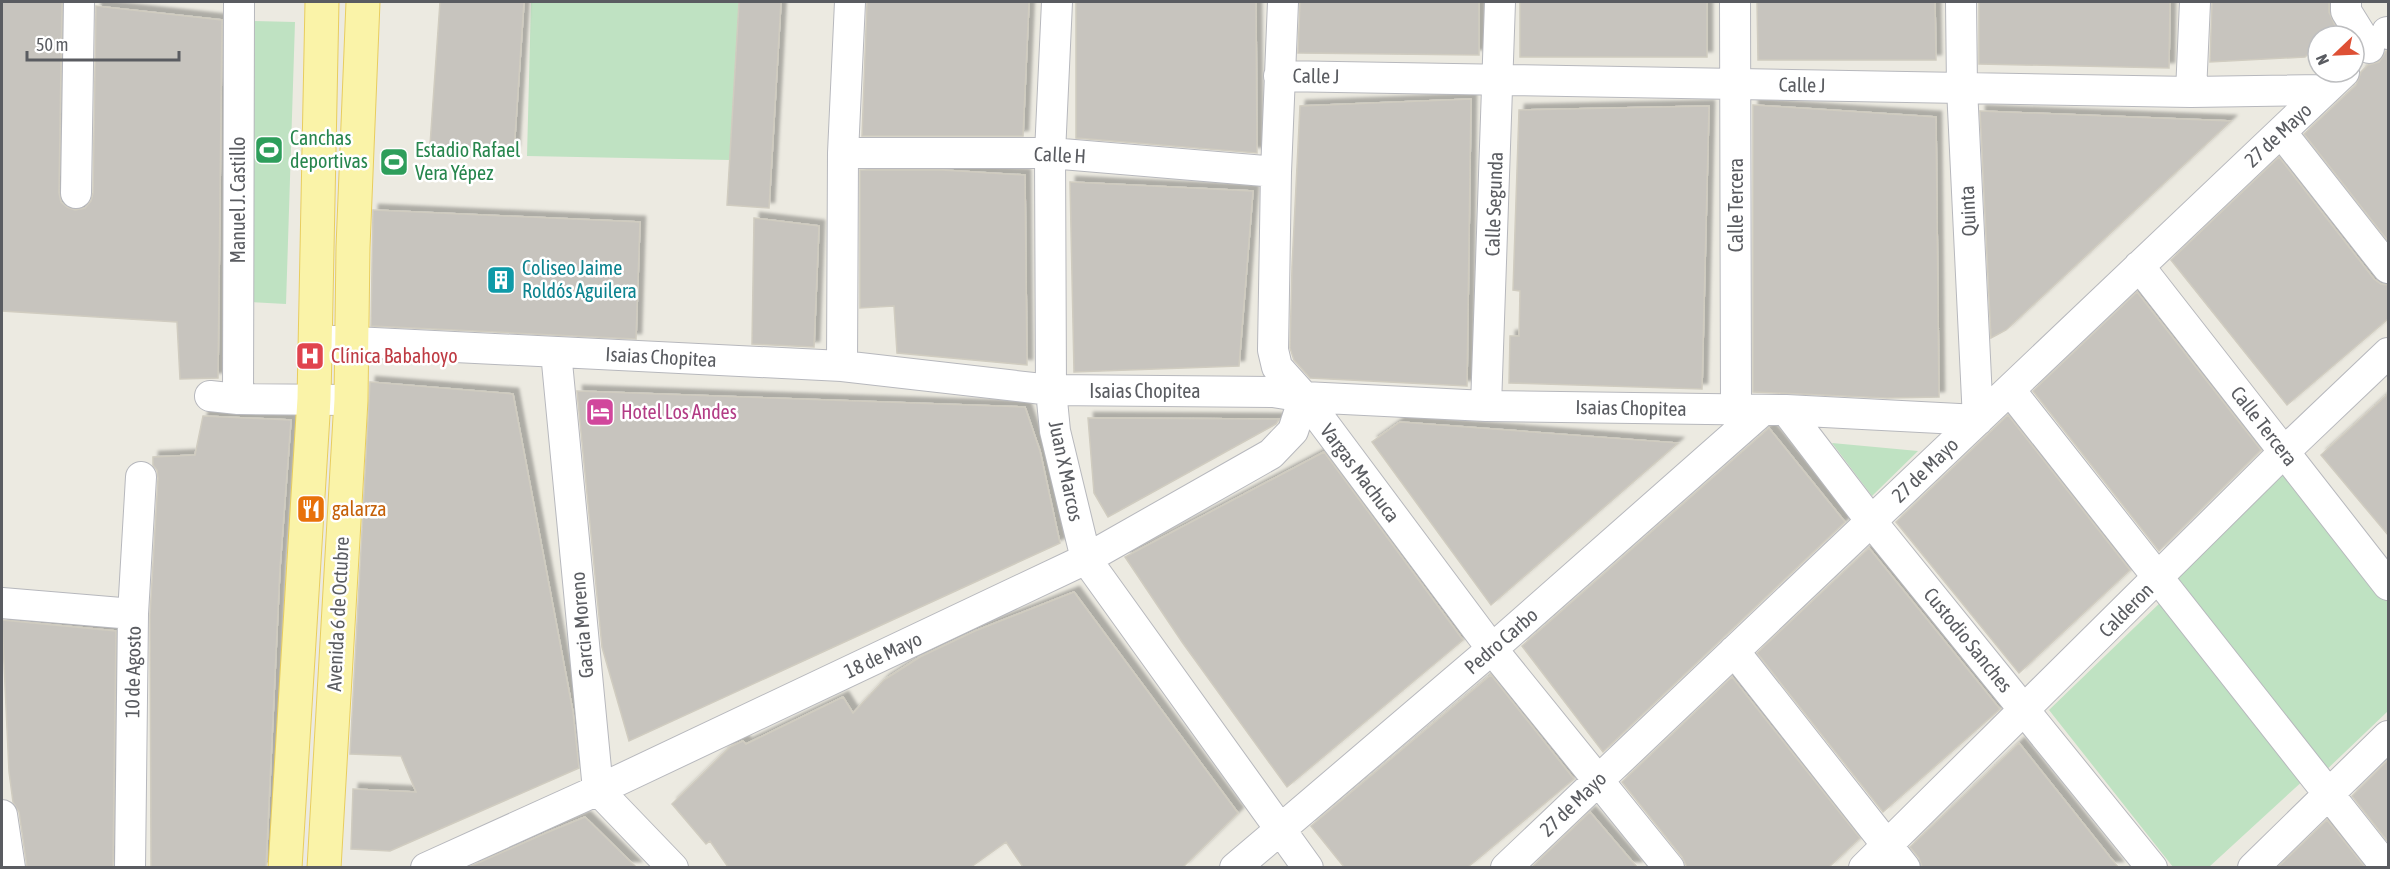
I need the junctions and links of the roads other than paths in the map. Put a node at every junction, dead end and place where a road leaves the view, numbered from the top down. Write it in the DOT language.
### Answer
graph roads {
  1 [pos="79,2"];
  2 [pos="239,2"];
  3 [pos="322,2"];
  4 [pos="363,2"];
  5 [pos="850,2"];
  6 [pos="1057,2"];
  7 [pos="1283,2"];
  8 [pos="1500,2"];
  9 [pos="1735,2"];
  10 [pos="1961,2"];
  11 [pos="2195,2"];
  12 [pos="2346,2"];
  13 [pos="2377,41"];
  14 [pos="1280,75"];
  15 [pos="1499,80"];
  16 [pos="2306,83"];
  17 [pos="1736,84"];
  18 [pos="2331,84"];
  19 [pos="1962,88"];
  20 [pos="2192,92"];
  21 [pos="2281,132"];
  22 [pos="843,153"];
  23 [pos="1050,153"];
  24 [pos="1276,172"];
  25 [pos="76,193"];
  26 [pos="2139,266"];
  27 [pos="2388,268"];
  28 [pos="314,340"];
  29 [pos="352,342"];
  30 [pos="556,352"];
  31 [pos="2388,353"];
  32 [pos="842,366"];
  33 [pos="1051,390"];
  34 [pos="2010,390"];
  35 [pos="1304,397"];
  36 [pos="314,399"];
  37 [pos="351,400"];
  38 [pos="1486,406"];
  39 [pos="1762,410"];
  40 [pos="1978,420"];
  41 [pos="2284,452"];
  42 [pos="141,477"];
  43 [pos="1871,521"];
  44 [pos="1086,559"];
  45 [pos="2159,576"];
  46 [pos="2388,585"];
  47 [pos="2,603"];
  48 [pos="133,614"];
  49 [pos="1492,649"];
  50 [pos="1734,651"];
  51 [pos="2025,710"];
  52 [pos="2388,736"];
  53 [pos="1598,780"];
  54 [pos="598,790"];
  55 [pos="2329,794"];
  56 [pos="2,815"];
  57 [pos="1280,831"];
  58 [pos="1896,856"];
  59 [pos="10,867"];
  60 [pos="130,867"];
  61 [pos="285,867"];
  62 [pos="324,867"];
  63 [pos="426,867"];
  64 [pos="674,867"];
  65 [pos="1235,867"];
  66 [pos="1308,867"];
  67 [pos="1506,867"];
  68 [pos="1669,867"];
  69 [pos="1864,867"];
  70 [pos="2152,867"];
  71 [pos="2253,867"];
  72 [pos="2387,867"];
  1 -- 25 [label="street"];
  2 -- 36 [label="street, Manuel J. Castillo"];
  3 -- 28 [label="main road, Avenida 6 de Octubre"];
  4 -- 29 [label="main road, Avenida 6 de Octubre"];
  5 -- 22 [label="street"];
  6 -- 23 [label="street, Juan X Marcos"];
  7 -- 14 [label="street, Vargas Machuca"];
  8 -- 15 [label="street, Calle Segunda"];
  9 -- 17 [label="street, Calle Tercera"];
  10 -- 19 [label="street, Quinta"];
  11 -- 20 [label="street"];
  12 -- 13 [label="street"];
  14 -- 15 [label="street, Calle J"];
  14 -- 24 [label="street, Vargas Machuca"];
  15 -- 17 [label="street, Calle J"];
  15 -- 38 [label="street, Calle Segunda"];
  16 -- 20 [label="street, Calle J"];
  17 -- 19 [label="street, Calle J"];
  17 -- 39 [label="street, Calle Tercera"];
  18 -- 21 [label="street, 27 de Mayo"];
  19 -- 20 [label="street, Calle J"];
  19 -- 40 [label="street, Quinta"];
  21 -- 26 [label="street, 27 de Mayo"];
  21 -- 27 [label="street"];
  22 -- 23 [label="street, Calle H"];
  22 -- 32 [label="street"];
  23 -- 24 [label="street, Calle H"];
  23 -- 33 [label="street, Juan X Marcos"];
  24 -- 35 [label="street, Vargas Machuca"];
  26 -- 34 [label="street, 27 de Mayo"];
  26 -- 41 [label="street, Calle Tercera"];
  28 -- 29 [label="street, Isaias Chopitea"];
  28 -- 36 [label="main road, Avenida 6 de Octubre"];
  29 -- 30 [label="street, Isaias Chopitea"];
  29 -- 37 [label="main road, Avenida 6 de Octubre"];
  30 -- 32 [label="street, Isaias Chopitea"];
  30 -- 54 [label="street, Garcia Moreno"];
  31 -- 41 [label="street, Calderon"];
  32 -- 33 [label="street, Isaias Chopitea"];
  33 -- 35 [label="street, Isaias Chopitea"];
  33 -- 44 [label="street, Juan X Marcos"];
  34 -- 40 [label="street, 27 de Mayo"];
  34 -- 45 [label="street"];
  35 -- 38 [label="street, Isaias Chopitea"];
  35 -- 44 [label="street, 18 de Mayo"];
  35 -- 49 [label="street, Vargas Machuca"];
  36 -- 37 [label="street"];
  36 -- 61 [label="main road, Avenida 6 de Octubre"];
  37 -- 62 [label="main road, Avenida 6 de Octubre"];
  38 -- 39 [label="street, Isaias Chopitea"];
  39 -- 40 [label="street, Isaias Chopitea"];
  39 -- 43 [label="street, Custodio Sanches"];
  39 -- 49 [label="street, Pedro Carbo"];
  40 -- 43 [label="street, 27 de Mayo"];
  41 -- 45 [label="street, Calderon"];
  41 -- 46 [label="street, Calle Tercera"];
  42 -- 48 [label="street, 10 de Agosto"];
  43 -- 50 [label="street, 27 de Mayo"];
  43 -- 51 [label="street, Custodio Sanches"];
  44 -- 54 [label="street, 18 de Mayo"];
  44 -- 57 [label="street, Juan X Marcos"];
  45 -- 51 [label="street, Calderon"];
  45 -- 55 [label="street"];
  47 -- 48 [label="street"];
  48 -- 60 [label="street, 10 de Agosto"];
  49 -- 53 [label="street, Vargas Machuca"];
  49 -- 57 [label="street, Pedro Carbo"];
  50 -- 53 [label="street, 27 de Mayo"];
  50 -- 58 [label="street"];
  51 -- 58 [label="street, Calderon"];
  51 -- 70 [label="street, Custodio Sanches"];
  52 -- 55 [label="street"];
  53 -- 67 [label="street, 27 de Mayo"];
  53 -- 68 [label="street, Vargas Machuca"];
  54 -- 63 [label="street, 18 de Mayo"];
  54 -- 64 [label="street"];
  55 -- 71 [label="street"];
  55 -- 72 [label="street"];
  56 -- 59 [label="street"];
  57 -- 65 [label="street, Pedro Carbo"];
  57 -- 66 [label="street, Juan X Marcos"];
  58 -- 69 [label="street, Calderon"];
}
